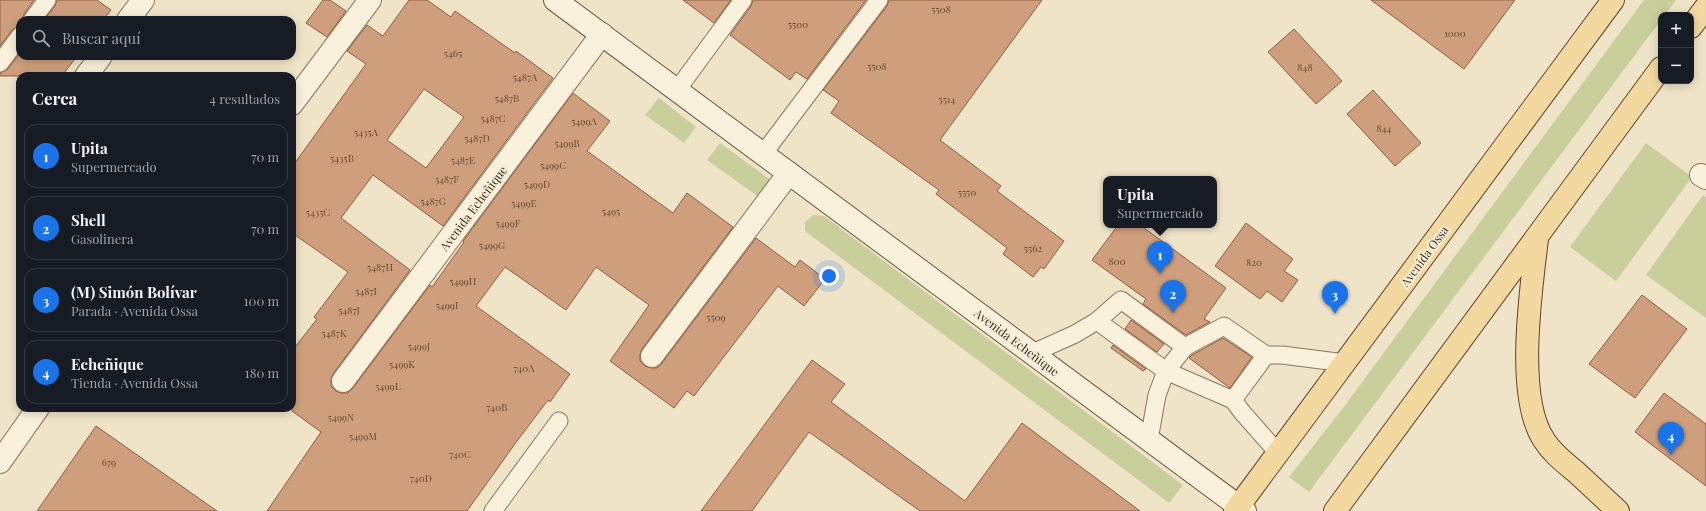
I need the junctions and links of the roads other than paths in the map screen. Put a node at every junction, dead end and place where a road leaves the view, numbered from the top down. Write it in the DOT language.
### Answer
graph roads {
  1 [pos="47,0"];
  2 [pos="143,0"];
  3 [pos="370,0"];
  4 [pos="555,0"];
  5 [pos="743,0"];
  6 [pos="879,0"];
  7 [pos="1613,0"];
  8 [pos="1706,7"];
  9 [pos="35,16"];
  10 [pos="131,16"];
  11 [pos="1694,23"];
  12 [pos="602,34"];
  13 [pos="16,41"];
  14 [pos="98,60"];
  15 [pos="0,63"];
  16 [pos="89,72"];
  17 [pos="1658,72"];
  18 [pos="677,90"];
  19 [pos="296,99"];
  20 [pos="764,154"];
  21 [pos="789,173"];
  22 [pos="1537,238"];
  23 [pos="1097,321"];
  24 [pos="1185,347"];
  25 [pos="1033,353"];
  26 [pos="1266,355"];
  27 [pos="652,356"];
  28 [pos="1345,363"];
  29 [pos="1166,371"];
  30 [pos="343,381"];
  31 [pos="1233,400"];
  32 [pos="35,412"];
  33 [pos="559,421"];
  34 [pos="1149,440"];
  35 [pos="1278,453"];
  36 [pos="0,462"];
  37 [pos="1240,509"];
  38 [pos="493,511"];
  39 [pos="1334,511"];
  40 [pos="1618,511"];
  1 -- 9 [label="lane"];
  2 -- 10 [label="street"];
  3 -- 19 [label="street"];
  4 -- 12 [label="street, Avenida Echeñique"];
  5 -- 18 [label="lane"];
  6 -- 20 [label="lane"];
  7 -- 28 [label="main road, Avenida Ossa"];
  8 -- 11 [label="main road"];
  12 -- 18 [label="street, Avenida Echeñique"];
  12 -- 30 [label="street, Avenida Echeñique"];
  13 -- 15 [label="lane"];
  14 -- 16 [label="street"];
  17 -- 22 [label="main road"];
  18 -- 20 [label="street, Avenida Echeñique"];
  20 -- 21 [label="street, Avenida Echeñique"];
  21 -- 25 [label="street, Avenida Echeñique"];
  21 -- 27 [label="street"];
  22 -- 39 [label="main road"];
  22 -- 40 [label="main road"];
  23 -- 24 [label="lane"];
  23 -- 25 [label="lane"];
  23 -- 29 [label="lane"];
  24 -- 26 [label="lane"];
  24 -- 29 [label="lane"];
  25 -- 34 [label="street, Avenida Echeñique"];
  26 -- 28 [label="lane"];
  26 -- 31 [label="lane"];
  28 -- 35 [label="main road, Avenida Ossa"];
  29 -- 31 [label="lane"];
  29 -- 34 [label="lane"];
  31 -- 35 [label="lane"];
  32 -- 36 [label="street"];
  33 -- 38 [label="lane"];
  34 -- 37 [label="street, Avenida Echeñique"];
  35 -- 37 [label="main road, Avenida Ossa"];
}
